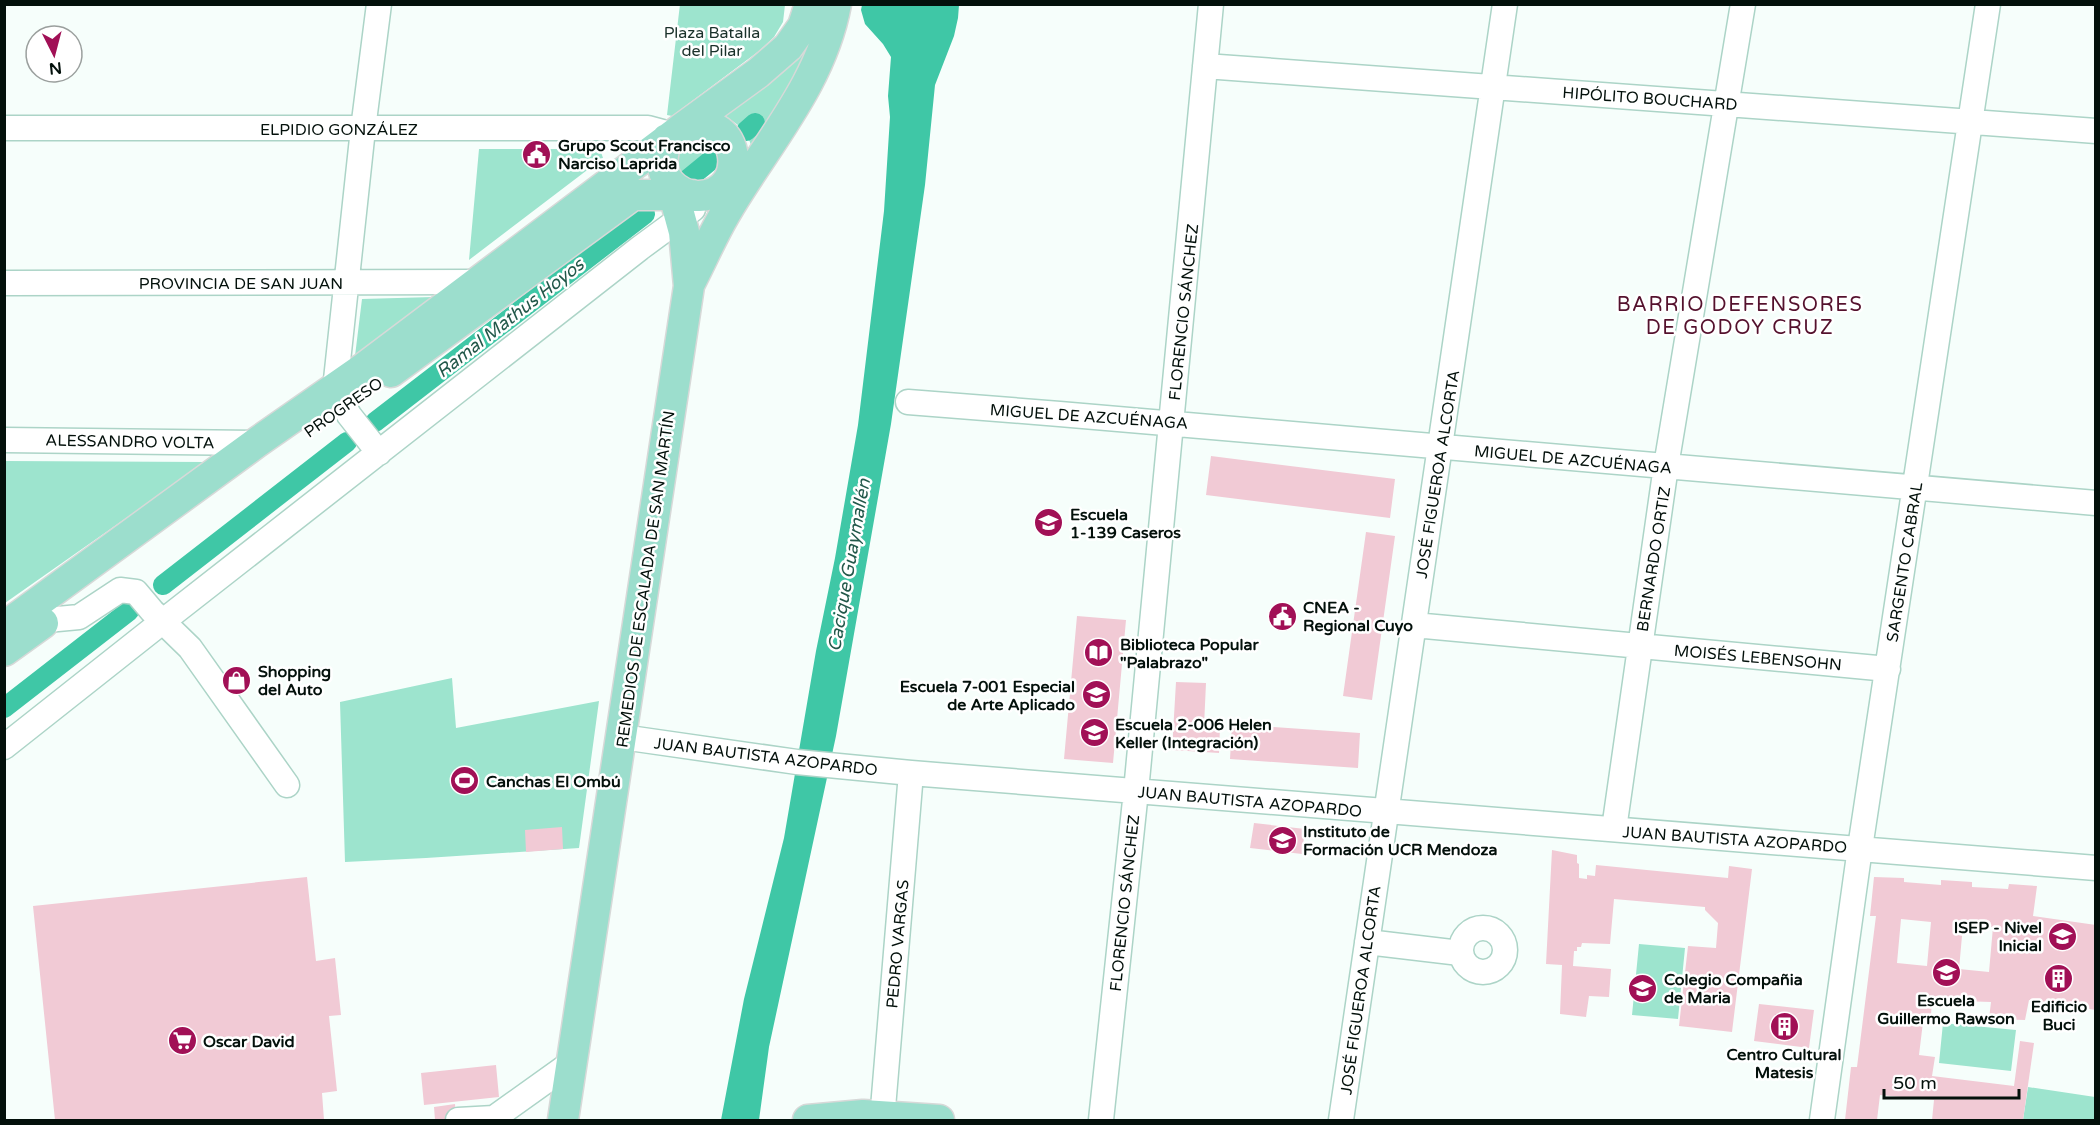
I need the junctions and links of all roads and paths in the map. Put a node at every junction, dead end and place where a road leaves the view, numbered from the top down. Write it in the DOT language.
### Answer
graph roads {
  1 [pos="379,4"];
  2 [pos="810,4"];
  3 [pos="836,4"];
  4 [pos="1211,4"];
  5 [pos="1506,4"];
  6 [pos="1743,4"];
  7 [pos="1988,4"];
  8 [pos="1205,66"];
  9 [pos="1494,86"];
  10 [pos="1728,104"];
  11 [pos="1971,120"];
  12 [pos="4,128"];
  13 [pos="363,129"];
  14 [pos="2096,131"];
  15 [pos="674,134"];
  16 [pos="702,195"];
  17 [pos="640,248"];
  18 [pos="687,252"];
  19 [pos="477,282"];
  20 [pos="4,283"];
  21 [pos="346,283"];
  22 [pos="689,286"];
  23 [pos="908,402"];
  24 [pos="343,403"];
  25 [pos="1172,422"];
  26 [pos="4,440"];
  27 [pos="256,443"];
  28 [pos="1441,447"];
  29 [pos="379,453"];
  30 [pos="1666,466"];
  31 [pos="1915,489"];
  32 [pos="2096,504"];
  33 [pos="157,616"];
  34 [pos="47,620"];
  35 [pos="1414,625"];
  36 [pos="4,627"];
  37 [pos="1640,646"];
  38 [pos="4,651"];
  39 [pos="1888,669"];
  40 [pos="622,737"];
  41 [pos="4,747"];
  42 [pos="911,773"];
  43 [pos="287,784"];
  44 [pos="1136,791"];
  45 [pos="1386,812"];
  46 [pos="1614,830"];
  47 [pos="1860,848"];
  48 [pos="2096,868"];
  49 [pos="1367,942"];
  50 [pos="1460,954"];
  51 [pos="571,1063"];
  52 [pos="882,1118"];
  53 [pos="493,1119"];
  54 [pos="458,1120"];
  55 [pos="563,1120"];
  56 [pos="808,1120"];
  57 [pos="939,1120"];
  58 [pos="1101,1120"];
  59 [pos="1341,1120"];
  60 [pos="1822,1120"];
  1 -- 13 [label="street"];
  2 -- 15 [label="main road, PROGRESO"];
  3 -- 16 [label="main road"];
  4 -- 8 [label="street, FLORENCIO SÁNCHEZ"];
  5 -- 9 [label="street, JOSÉ FIGUEROA ALCORTA"];
  6 -- 10 [label="street, BERNARDO ORTIZ"];
  7 -- 11 [label="street, SARGENTO CABRAL"];
  8 -- 9 [label="street, HIPÓLITO BOUCHARD"];
  8 -- 25 [label="street, FLORENCIO SÁNCHEZ"];
  9 -- 10 [label="street, HIPÓLITO BOUCHARD"];
  9 -- 28 [label="street, JOSÉ FIGUEROA ALCORTA"];
  10 -- 11 [label="street, HIPÓLITO BOUCHARD"];
  10 -- 30 [label="street, BERNARDO ORTIZ"];
  11 -- 14 [label="street, HIPÓLITO BOUCHARD"];
  11 -- 31 [label="street, SARGENTO CABRAL"];
  12 -- 13 [label="street, ELPIDIO GONZÁLEZ"];
  13 -- 15 [label="street, ELPIDIO GONZÁLEZ"];
  13 -- 21 [label="street"];
  15 -- 16 [label="main road"];
  15 -- 16 [label="main road"];
  15 -- 19 [label="main road, PROGRESO"];
  16 -- 17 [label="street"];
  16 -- 18 [label="main road, REMEDIOS DE ESCALADA DE SAN MARTÍN"];
  16 -- 22 [label="main road, REMEDIOS DE ESCALADA DE SAN MARTÍN"];
  16 -- 24 [label="main road, PROGRESO"];
  17 -- 18 [label="street"];
  17 -- 29 [label="street"];
  18 -- 22 [label="main road, REMEDIOS DE ESCALADA DE SAN MARTÍN"];
  19 -- 21 [label="street, PROVINCIA DE SAN JUAN"];
  19 -- 24 [label="main road, PROGRESO"];
  20 -- 21 [label="street, PROVINCIA DE SAN JUAN"];
  21 -- 24 [label="street"];
  22 -- 40 [label="main road, REMEDIOS DE ESCALADA DE SAN MARTÍN"];
  23 -- 25 [label="street, MIGUEL DE AZCUÉNAGA"];
  24 -- 27 [label="main road, PROGRESO"];
  24 -- 29 [label="street"];
  24 -- 34 [label="main road, PROGRESO"];
  25 -- 28 [label="street, MIGUEL DE AZCUÉNAGA"];
  25 -- 44 [label="street, FLORENCIO SÁNCHEZ"];
  26 -- 27 [label="street, ALESSANDRO VOLTA"];
  27 -- 36 [label="main road, PROGRESO"];
  28 -- 30 [label="street, MIGUEL DE AZCUÉNAGA"];
  28 -- 35 [label="street, JOSÉ FIGUEROA ALCORTA"];
  29 -- 33 [label="street"];
  30 -- 31 [label="street, MIGUEL DE AZCUÉNAGA"];
  30 -- 37 [label="street, BERNARDO ORTIZ"];
  31 -- 32 [label="street, MIGUEL DE AZCUÉNAGA"];
  31 -- 39 [label="street, SARGENTO CABRAL"];
  33 -- 34 [label="street"];
  33 -- 41 [label="street"];
  33 -- 43 [label="street"];
  34 -- 38 [label="main road, PROGRESO"];
  35 -- 37 [label="street, MOISÉS LEBENSOHN"];
  35 -- 45 [label="street, JOSÉ FIGUEROA ALCORTA"];
  37 -- 39 [label="street, MOISÉS LEBENSOHN"];
  37 -- 46 [label="street, BERNARDO ORTIZ"];
  39 -- 47 [label="street, SARGENTO CABRAL"];
  40 -- 42 [label="street, JUAN BAUTISTA AZOPARDO"];
  40 -- 51 [label="main road, REMEDIOS DE ESCALADA DE SAN MARTÍN"];
  42 -- 44 [label="street, JUAN BAUTISTA AZOPARDO"];
  42 -- 52 [label="street, PEDRO VARGAS"];
  44 -- 45 [label="street, JUAN BAUTISTA AZOPARDO"];
  44 -- 58 [label="street, FLORENCIO SÁNCHEZ"];
  45 -- 46 [label="street, JUAN BAUTISTA AZOPARDO"];
  45 -- 49 [label="street, JOSÉ FIGUEROA ALCORTA"];
  46 -- 47 [label="street, JUAN BAUTISTA AZOPARDO"];
  47 -- 48 [label="street, JUAN BAUTISTA AZOPARDO"];
  47 -- 60 [label="street, SARGENTO CABRAL"];
  49 -- 50 [label="street"];
  49 -- 59 [label="street, JOSÉ FIGUEROA ALCORTA"];
  51 -- 53 [label="street"];
  51 -- 55 [label="main road, REMEDIOS DE ESCALADA DE SAN MARTÍN"];
  52 -- 56 [label="main road"];
  52 -- 57 [label="main road"];
  53 -- 54 [label="street"];
}
